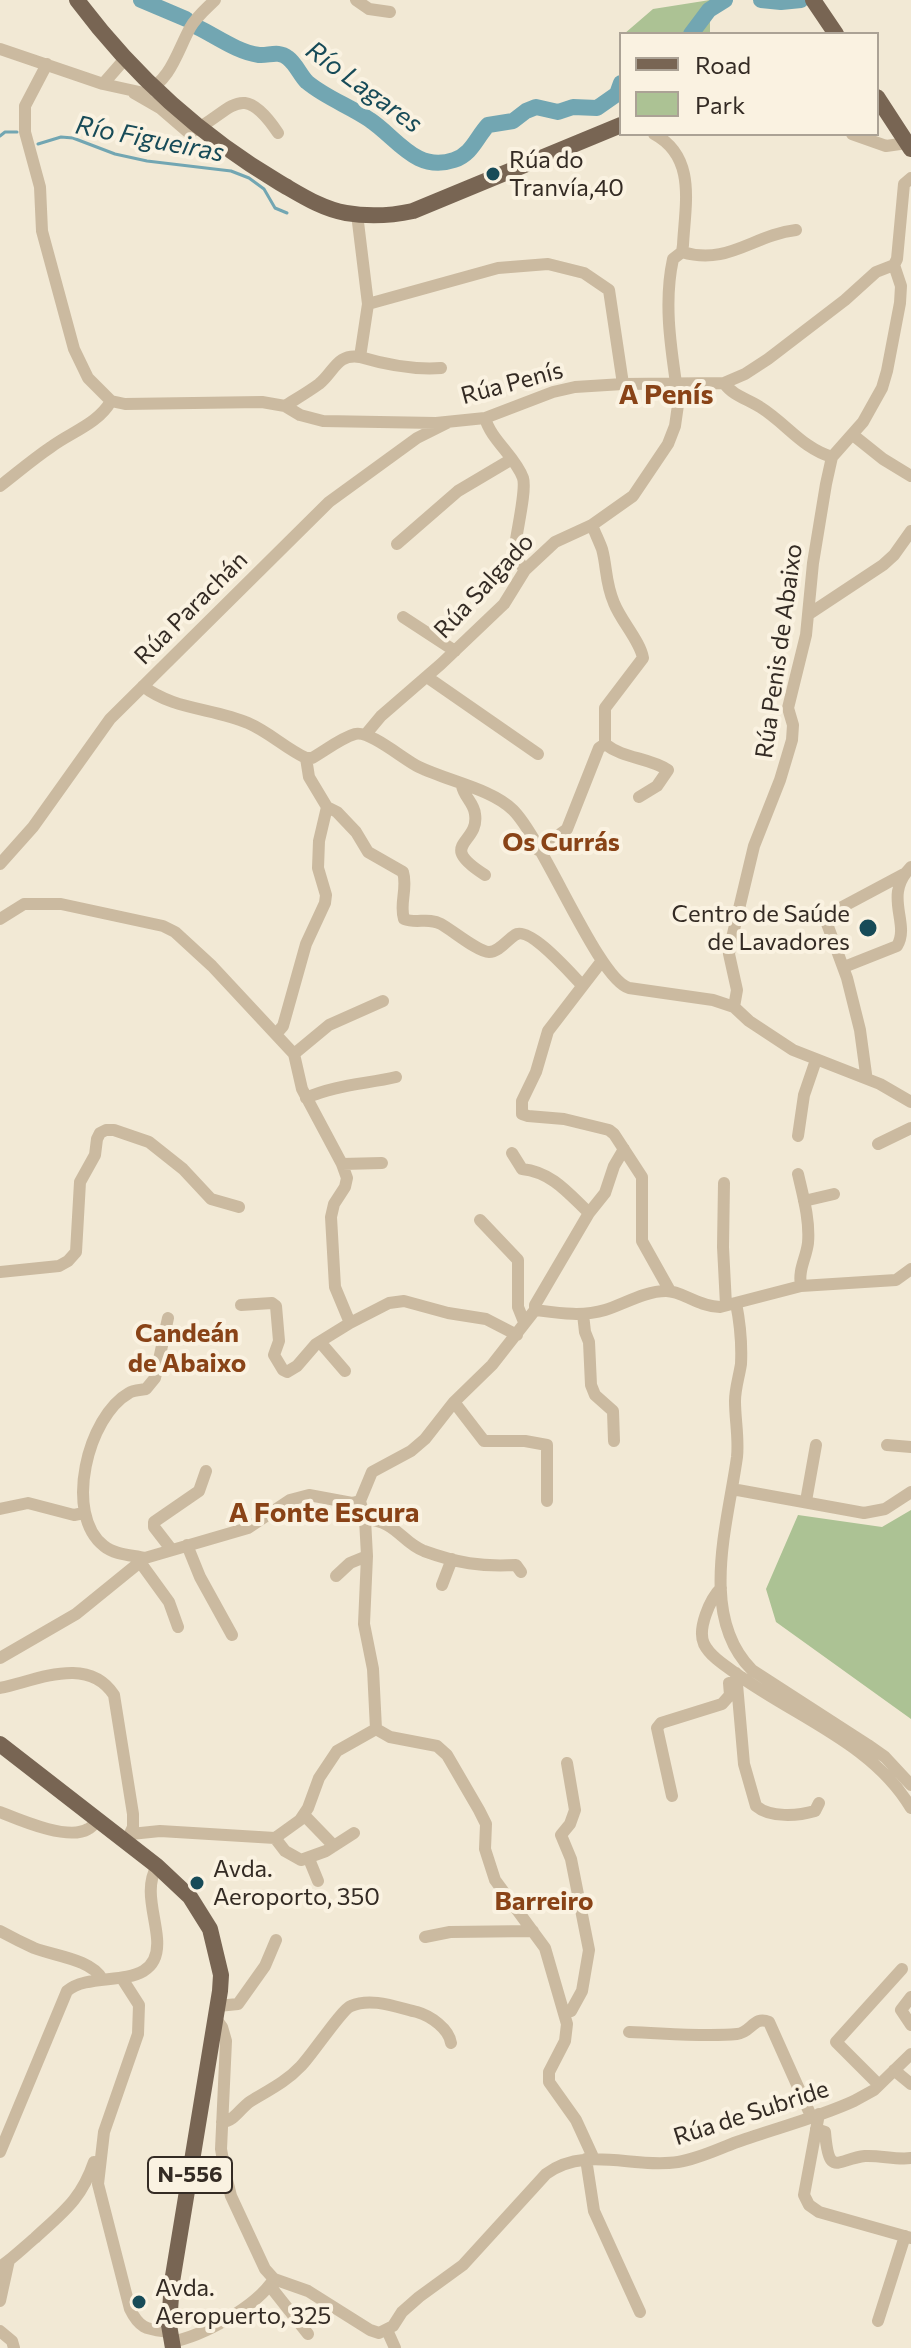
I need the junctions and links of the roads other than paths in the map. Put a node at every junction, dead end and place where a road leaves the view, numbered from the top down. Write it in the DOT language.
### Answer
graph roads {
  1 [pos="77,0"];
  2 [pos="215,0"];
  3 [pos="356,0"];
  4 [pos="816,5"];
  5 [pos="390,12"];
  6 [pos="835,32"];
  7 [pos="0,49"];
  8 [pos="124,60"];
  9 [pos="47,64"];
  10 [pos="103,84"];
  11 [pos="139,87"];
  12 [pos="879,100"];
  13 [pos="619,126"];
  14 [pos="200,128"];
  15 [pos="278,133"];
  16 [pos="656,136"];
  17 [pos="858,136"];
  18 [pos="909,146"];
  19 [pos="911,178"];
  20 [pos="357,214"];
  21 [pos="796,230"];
  22 [pos="682,252"];
  23 [pos="894,265"];
  24 [pos="368,304"];
  25 [pos="360,357"];
  26 [pos="441,368"];
  27 [pos="679,383"];
  28 [pos="724,383"];
  29 [pos="623,384"];
  30 [pos="111,401"];
  31 [pos="285,406"];
  32 [pos="485,418"];
  33 [pos="449,422"];
  34 [pos="853,435"];
  35 [pos="832,457"];
  36 [pos="512,459"];
  37 [pos="911,476"];
  38 [pos="0,486"];
  39 [pos="592,525"];
  40 [pos="911,531"];
  41 [pos="397,544"];
  42 [pos="525,570"];
  43 [pos="809,614"];
  44 [pos="403,617"];
  45 [pos="455,651"];
  46 [pos="427,677"];
  47 [pos="143,686"];
  48 [pos="366,734"];
  49 [pos="605,744"];
  50 [pos="538,754"];
  51 [pos="306,758"];
  52 [pos="462,786"];
  53 [pos="639,797"];
  54 [pos="327,807"];
  55 [pos="538,850"];
  56 [pos="0,864"];
  57 [pos="907,871"];
  58 [pos="485,875"];
  59 [pos="878,888"];
  60 [pos="898,898"];
  61 [pos="0,919"];
  62 [pos="601,962"];
  63 [pos="844,967"];
  64 [pos="582,985"];
  65 [pos="383,1001"];
  66 [pos="734,1007"];
  67 [pos="276,1034"];
  68 [pos="294,1054"];
  69 [pos="816,1060"];
  70 [pos="396,1077"];
  71 [pos="864,1077"];
  72 [pos="306,1098"];
  73 [pos="911,1102"];
  74 [pos="911,1128"];
  75 [pos="798,1136"];
  76 [pos="878,1144"];
  77 [pos="624,1149"];
  78 [pos="512,1153"];
  79 [pos="382,1163"];
  80 [pos="342,1164"];
  81 [pos="798,1174"];
  82 [pos="724,1183"];
  83 [pos="834,1194"];
  84 [pos="804,1201"];
  85 [pos="239,1207"];
  86 [pos="589,1213"];
  87 [pos="480,1220"];
  88 [pos="0,1272"];
  89 [pos="907,1272"];
  90 [pos="801,1286"];
  91 [pos="911,1289"];
  92 [pos="670,1291"];
  93 [pos="731,1304"];
  94 [pos="241,1305"];
  95 [pos="535,1310"];
  96 [pos="583,1314"];
  97 [pos="168,1318"];
  98 [pos="524,1322"];
  99 [pos="350,1323"];
  100 [pos="517,1335"];
  101 [pos="320,1342"];
  102 [pos="345,1371"];
  103 [pos="454,1402"];
  104 [pos="614,1441"];
  105 [pos="816,1445"];
  106 [pos="887,1445"];
  107 [pos="911,1447"];
  108 [pos="206,1471"];
  109 [pos="732,1489"];
  110 [pos="911,1492"];
  111 [pos="360,1501"];
  112 [pos="547,1501"];
  113 [pos="806,1501"];
  114 [pos="0,1509"];
  115 [pos="84,1513"];
  116 [pos="365,1519"];
  117 [pos="187,1545"];
  118 [pos="171,1549"];
  119 [pos="367,1556"];
  120 [pos="452,1559"];
  121 [pos="143,1560"];
  122 [pos="521,1572"];
  123 [pos="336,1576"];
  124 [pos="442,1585"];
  125 [pos="721,1588"];
  126 [pos="178,1627"];
  127 [pos="232,1635"];
  128 [pos="0,1658"];
  129 [pos="732,1670"];
  130 [pos="0,1688"];
  131 [pos="376,1729"];
  132 [pos="0,1744"];
  133 [pos="567,1763"];
  134 [pos="911,1785"];
  135 [pos="672,1796"];
  136 [pos="819,1803"];
  137 [pos="911,1808"];
  138 [pos="0,1812"];
  139 [pos="304,1815"];
  140 [pos="98,1820"];
  141 [pos="354,1833"];
  142 [pos="128,1838"];
  143 [pos="275,1838"];
  144 [pos="334,1846"];
  145 [pos="309,1859"];
  146 [pos="157,1866"];
  147 [pos="318,1881"];
  148 [pos="0,1931"];
  149 [pos="533,1931"];
  150 [pos="425,1937"];
  151 [pos="276,1940"];
  152 [pos="902,1969"];
  153 [pos="102,1979"];
  154 [pos="123,1980"];
  155 [pos="911,1997"];
  156 [pos="217,2013"];
  157 [pos="565,2013"];
  158 [pos="911,2025"];
  159 [pos="629,2032"];
  160 [pos="451,2043"];
  161 [pos="911,2054"];
  162 [pos="894,2070"];
  163 [pos="911,2084"];
  164 [pos="879,2085"];
  165 [pos="815,2120"];
  166 [pos="222,2122"];
  167 [pos="104,2132"];
  168 [pos="0,2152"];
  169 [pos="589,2158"];
  170 [pos="911,2158"];
  171 [pos="908,2237"];
  172 [pos="5,2264"];
  173 [pos="272,2282"];
  174 [pos="0,2301"];
  175 [pos="640,2312"];
  176 [pos="878,2321"];
  177 [pos="387,2330"];
  178 [pos="0,2331"];
  179 [pos="308,2334"];
  180 [pos="171,2341"];
  181 [pos="14,2348"];
  182 [pos="395,2348"];
  1 -- 8 [label="main road"];
  2 -- 11 [label="street"];
  3 -- 5 [label="street"];
  4 -- 6 [label="main road"];
  7 -- 9 [label="street"];
  8 -- 10 [label="street"];
  8 -- 11 [label="main road"];
  9 -- 10 [label="street"];
  9 -- 30 [label="street"];
  10 -- 11 [label="street"];
  11 -- 14 [label="main road"];
  11 -- 14 [label="street"];
  12 -- 18 [label="main road"];
  13 -- 20 [label="main road"];
  14 -- 15 [label="street"];
  14 -- 20 [label="main road"];
  16 -- 22 [label="street, Rúa Salgado"];
  17 -- 18 [label="street"];
  19 -- 23 [label="street"];
  20 -- 24 [label="street"];
  21 -- 22 [label="street"];
  22 -- 27 [label="street, Rúa Salgado"];
  23 -- 28 [label="street, Rúa Penís"];
  23 -- 34 [label="street"];
  24 -- 25 [label="street"];
  24 -- 29 [label="street"];
  25 -- 26 [label="street"];
  25 -- 31 [label="street"];
  27 -- 28 [label="street, Rúa Penís"];
  27 -- 29 [label="street, Rúa Penís"];
  27 -- 39 [label="street, Rúa Salgado"];
  28 -- 35 [label="street"];
  29 -- 32 [label="street, Rúa Penís"];
  30 -- 31 [label="street, Rúa Penís"];
  30 -- 38 [label="street"];
  31 -- 33 [label="street, Rúa Penís"];
  32 -- 33 [label="street, Rúa Penís"];
  32 -- 36 [label="street"];
  33 -- 47 [label="street, Rúa Parachán"];
  34 -- 35 [label="street"];
  34 -- 37 [label="street"];
  35 -- 43 [label="street, Rúa Penis de Abaixo"];
  36 -- 41 [label="street"];
  36 -- 42 [label="street"];
  39 -- 42 [label="street, Rúa Salgado"];
  39 -- 49 [label="street"];
  40 -- 43 [label="street"];
  42 -- 45 [label="street, Rúa Salgado"];
  43 -- 66 [label="street, Rúa Penis de Abaixo"];
  44 -- 45 [label="street"];
  45 -- 46 [label="street, Rúa Salgado"];
  46 -- 48 [label="street, Rúa Salgado"];
  46 -- 50 [label="street"];
  47 -- 51 [label="street"];
  47 -- 56 [label="street, Rúa Parachán"];
  48 -- 51 [label="street"];
  48 -- 52 [label="street"];
  49 -- 53 [label="street"];
  49 -- 55 [label="street"];
  51 -- 54 [label="street"];
  52 -- 55 [label="street"];
  52 -- 58 [label="street"];
  54 -- 64 [label="street"];
  54 -- 67 [label="street"];
  55 -- 62 [label="street"];
  57 -- 59 [label="street"];
  57 -- 60 [label="street"];
  59 -- 60 [label="street"];
  59 -- 63 [label="street"];
  60 -- 63 [label="street"];
  61 -- 67 [label="street"];
  62 -- 64 [label="street"];
  62 -- 66 [label="street"];
  63 -- 71 [label="street"];
  64 -- 77 [label="street"];
  65 -- 68 [label="street"];
  66 -- 69 [label="street"];
  67 -- 68 [label="street"];
  68 -- 72 [label="street"];
  69 -- 71 [label="street"];
  69 -- 75 [label="street"];
  70 -- 72 [label="street"];
  71 -- 73 [label="street"];
  72 -- 80 [label="street"];
  74 -- 76 [label="street"];
  77 -- 86 [label="street"];
  77 -- 92 [label="street"];
  78 -- 86 [label="street"];
  79 -- 80 [label="street"];
  80 -- 99 [label="street"];
  81 -- 84 [label="street"];
  82 -- 93 [label="street"];
  83 -- 84 [label="street"];
  84 -- 90 [label="street"];
  85 -- 88 [label="street"];
  86 -- 95 [label="street"];
  87 -- 98 [label="street"];
  89 -- 90 [label="street"];
  89 -- 91 [label="street"];
  90 -- 93 [label="street"];
  92 -- 93 [label="street"];
  92 -- 96 [label="street"];
  93 -- 109 [label="street"];
  94 -- 101 [label="street"];
  95 -- 96 [label="street"];
  95 -- 98 [label="street"];
  96 -- 104 [label="street"];
  97 -- 115 [label="street"];
  98 -- 100 [label="street"];
  99 -- 100 [label="street"];
  99 -- 101 [label="street"];
  100 -- 103 [label="street"];
  101 -- 102 [label="street"];
  103 -- 111 [label="street"];
  103 -- 112 [label="street"];
  105 -- 113 [label="street"];
  106 -- 107 [label="street"];
  108 -- 118 [label="street"];
  109 -- 113 [label="street"];
  109 -- 125 [label="street"];
  110 -- 113 [label="street"];
  111 -- 116 [label="street"];
  111 -- 117 [label="street"];
  114 -- 115 [label="street"];
  115 -- 121 [label="street"];
  116 -- 119 [label="street"];
  116 -- 120 [label="street"];
  117 -- 118 [label="street"];
  117 -- 127 [label="street"];
  118 -- 121 [label="street"];
  119 -- 123 [label="street"];
  119 -- 131 [label="street"];
  120 -- 122 [label="street"];
  120 -- 124 [label="street"];
  121 -- 126 [label="street"];
  121 -- 128 [label="street"];
  125 -- 129 [label="street"];
  125 -- 134 [label="street"];
  129 -- 135 [label="street"];
  129 -- 136 [label="street"];
  129 -- 137 [label="street"];
  130 -- 142 [label="street"];
  131 -- 139 [label="street"];
  131 -- 149 [label="street"];
  132 -- 140 [label="main road, N-556"];
  133 -- 157 [label="street"];
  138 -- 140 [label="street"];
  139 -- 143 [label="street"];
  139 -- 144 [label="street"];
  140 -- 142 [label="main road, N-556"];
  141 -- 144 [label="street"];
  142 -- 143 [label="street"];
  142 -- 146 [label="main road, N-556"];
  143 -- 145 [label="street"];
  144 -- 145 [label="street"];
  145 -- 147 [label="street"];
  146 -- 154 [label="street"];
  146 -- 156 [label="main road, N-556"];
  148 -- 153 [label="street"];
  149 -- 150 [label="street"];
  149 -- 157 [label="street"];
  151 -- 156 [label="street"];
  152 -- 164 [label="street"];
  153 -- 154 [label="street"];
  153 -- 168 [label="street"];
  154 -- 167 [label="street"];
  155 -- 158 [label="street"];
  156 -- 166 [label="street"];
  156 -- 180 [label="main road, N-556"];
  157 -- 169 [label="street"];
  159 -- 165 [label="street"];
  160 -- 166 [label="street"];
  161 -- 162 [label="street, Rúa de Subride"];
  162 -- 163 [label="street"];
  162 -- 164 [label="street, Rúa de Subride"];
  164 -- 165 [label="street, Rúa de Subride"];
  165 -- 169 [label="street, Rúa de Subride"];
  165 -- 170 [label="street"];
  165 -- 171 [label="street"];
  166 -- 173 [label="street"];
  167 -- 172 [label="street"];
  167 -- 180 [label="street"];
  169 -- 175 [label="street"];
  169 -- 177 [label="street, Rúa de Subride"];
  171 -- 176 [label="street"];
  172 -- 174 [label="street"];
  173 -- 177 [label="street"];
  173 -- 179 [label="street"];
  173 -- 180 [label="street"];
  177 -- 182 [label="street"];
  178 -- 181 [label="street"];
}
